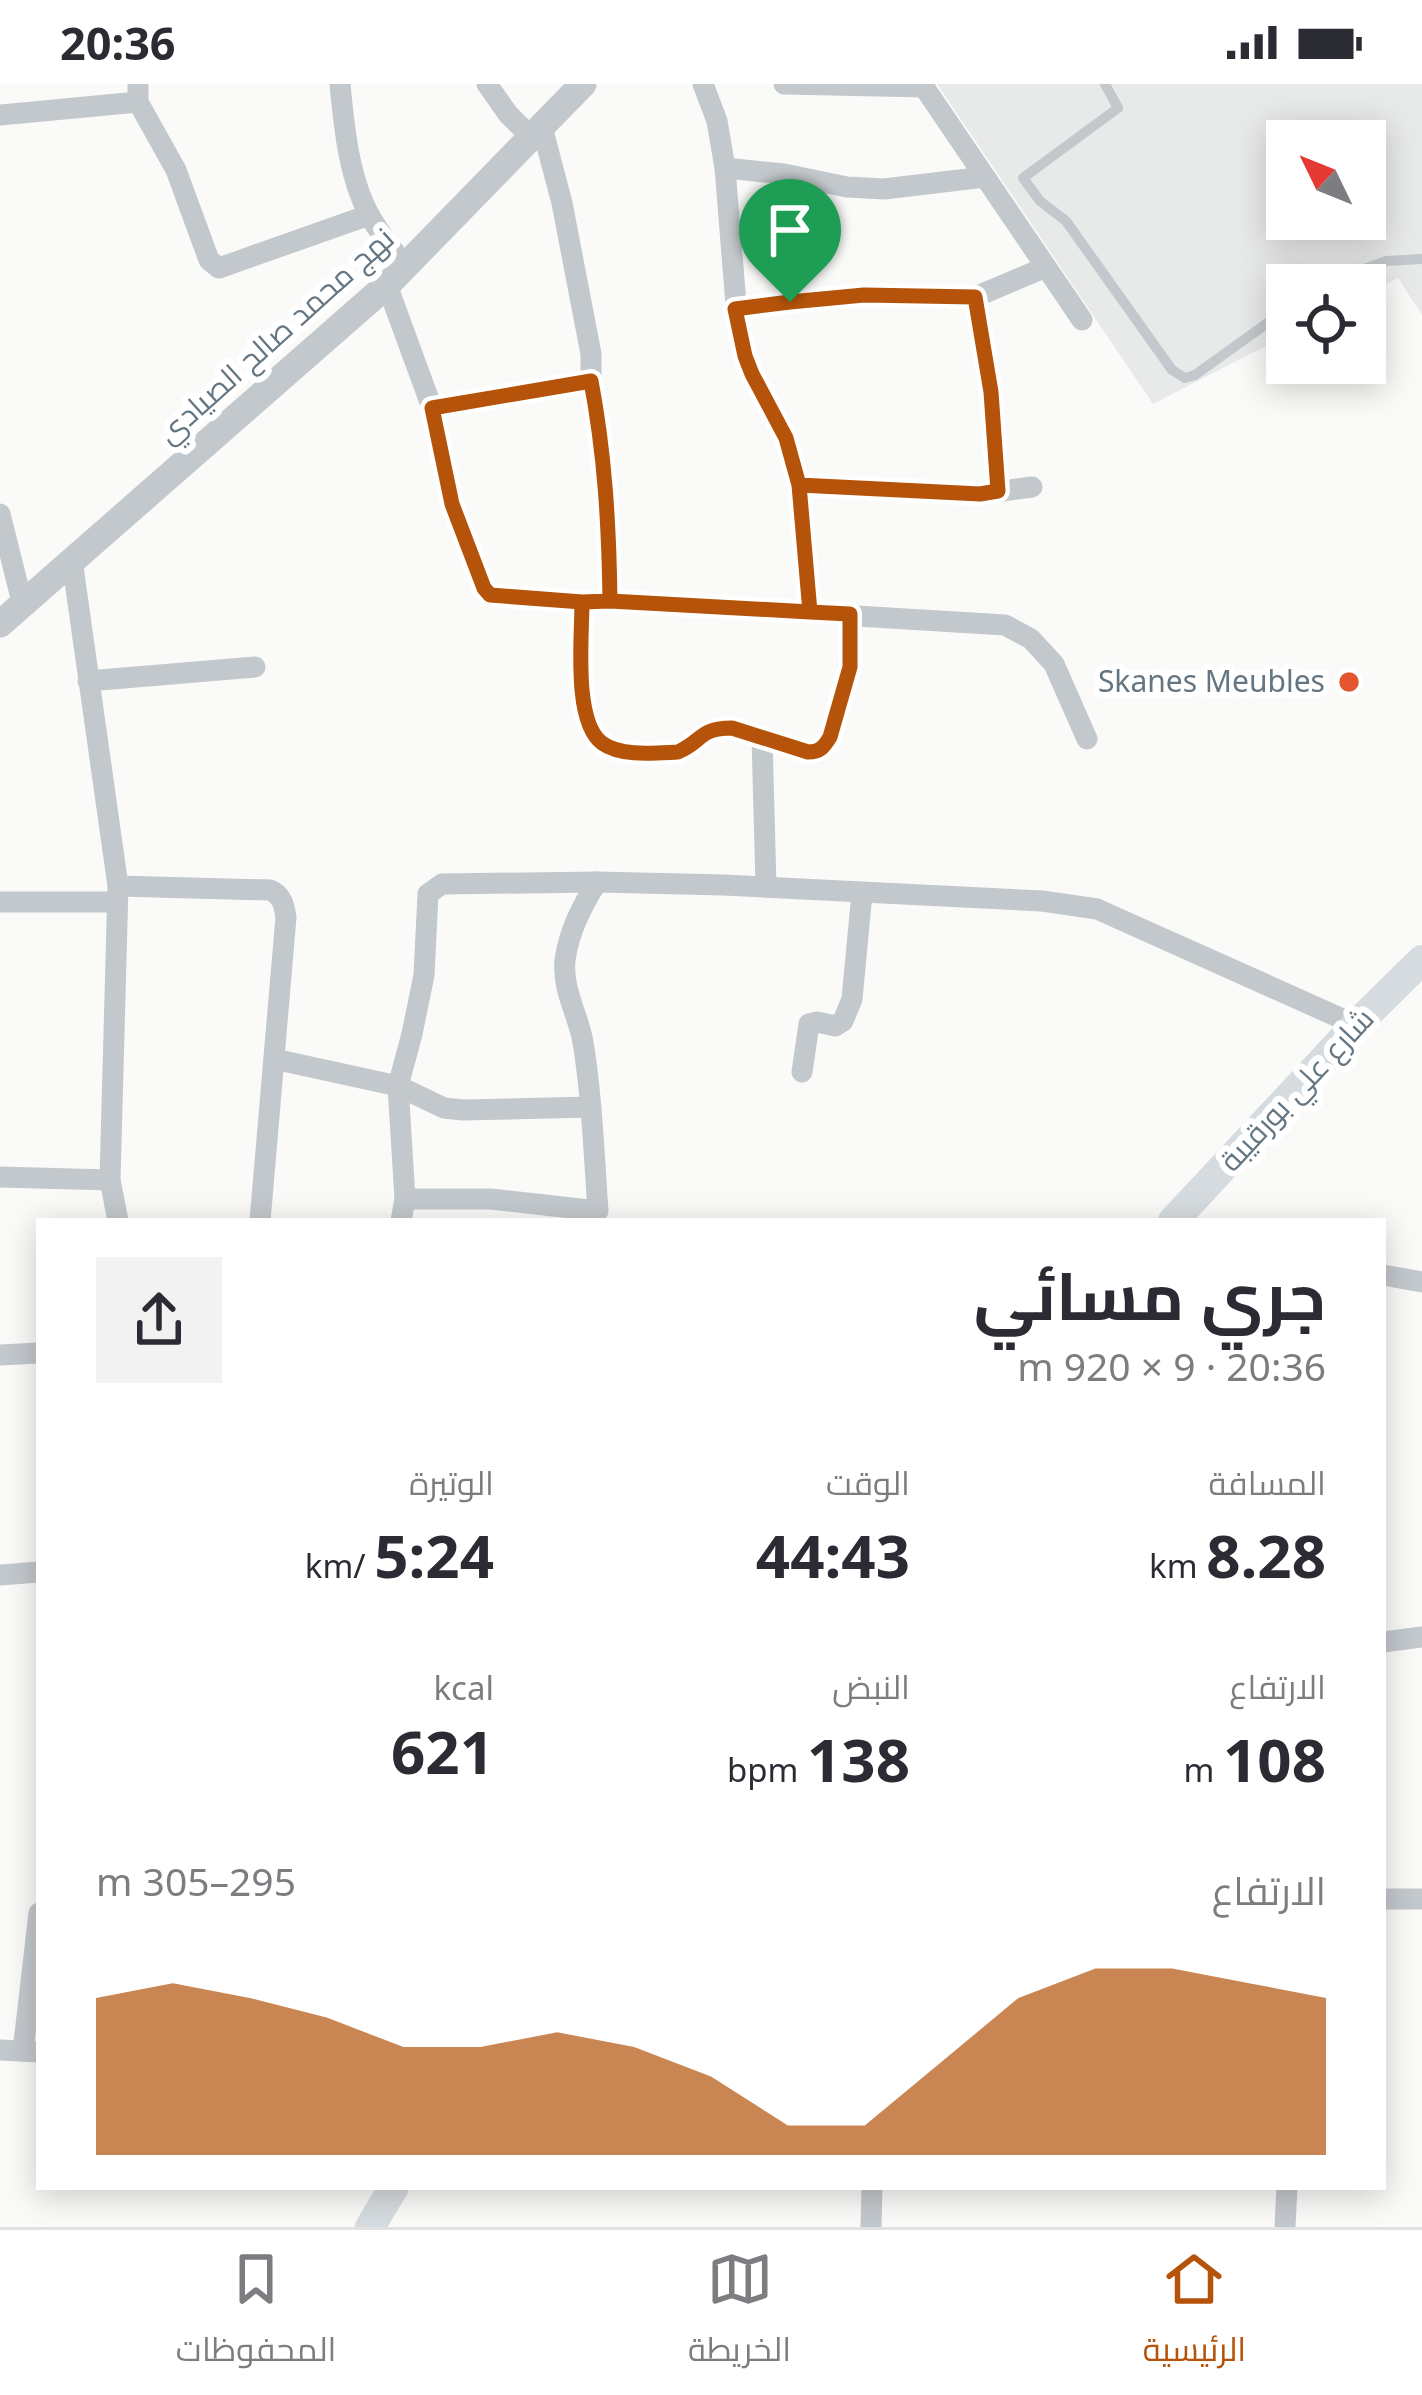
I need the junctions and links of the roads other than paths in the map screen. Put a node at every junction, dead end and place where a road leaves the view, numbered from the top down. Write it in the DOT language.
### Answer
graph roads {
  1 [pos="340,84"];
  2 [pos="487,84"];
  3 [pos="583,84"];
  4 [pos="704,84"];
  5 [pos="784,84"];
  6 [pos="1105,84"];
  7 [pos="923,85"];
  8 [pos="138,93"];
  9 [pos="0,115"];
  10 [pos="537,132"];
  11 [pos="725,169"];
  12 [pos="985,177"];
  13 [pos="369,215"];
  14 [pos="1422,259"];
  15 [pos="1378,264"];
  16 [pos="1046,267"];
  17 [pos="396,275"];
  18 [pos="975,297"];
  19 [pos="735,309"];
  20 [pos="1082,320"];
  21 [pos="1266,324"];
  22 [pos="591,381"];
  23 [pos="432,408"];
  24 [pos="799,485"];
  25 [pos="1032,487"];
  26 [pos="998,491"];
  27 [pos="0,514"];
  28 [pos="72,560"];
  29 [pos="610,601"];
  30 [pos="582,602"];
  31 [pos="23,606"];
  32 [pos="810,612"];
  33 [pos="850,614"];
  34 [pos="0,624"];
  35 [pos="255,667"];
  36 [pos="88,681"];
  37 [pos="762,737"];
  38 [pos="1087,740"];
  39 [pos="597,882"];
  40 [pos="766,887"];
  41 [pos="862,892"];
  42 [pos="117,894"];
  43 [pos="0,902"];
  44 [pos="1422,960"];
  45 [pos="1356,1025"];
  46 [pos="274,1059"];
  47 [pos="802,1072"];
  48 [pos="398,1086"];
  49 [pos="591,1106"];
  50 [pos="0,1177"];
  51 [pos="110,1180"];
  52 [pos="403,1210"];
  53 [pos="598,1216"];
  54 [pos="117,1218"];
  55 [pos="260,1218"];
  56 [pos="1181,1218"];
  57 [pos="1386,1276"];
  58 [pos="1422,1282"];
  59 [pos="36,1353"];
  60 [pos="0,1354"];
  61 [pos="36,1572"];
  62 [pos="0,1575"];
  63 [pos="1422,1637"];
  64 [pos="1386,1642"];
  65 [pos="1386,1899"];
  66 [pos="1422,1899"];
  67 [pos="36,1936"];
  68 [pos="21,2051"];
  69 [pos="392,2190"];
  70 [pos="872,2190"];
  71 [pos="1287,2190"];
  72 [pos="370,2227"];
  73 [pos="871,2227"];
  74 [pos="1286,2227"];
  1 -- 13 [label="street"];
  2 -- 10 [label="street"];
  3 -- 10 [label="street, نهج محمد صالح الصيادي"];
  4 -- 11 [label="street"];
  5 -- 7 [label="street"];
  6 -- 21 [label="lane"];
  7 -- 12 [label="street"];
  8 -- 9 [label="street"];
  8 -- 13 [label="street"];
  10 -- 17 [label="street, نهج محمد صالح الصيادي"];
  10 -- 22 [label="street"];
  11 -- 12 [label="street"];
  11 -- 19 [label="street"];
  12 -- 16 [label="street"];
  13 -- 17 [label="street"];
  14 -- 15 [label="lane"];
  16 -- 18 [label="street"];
  16 -- 20 [label="street"];
  17 -- 23 [label="street"];
  17 -- 28 [label="street, نهج محمد صالح الصيادي"];
  18 -- 19 [label="street"];
  18 -- 26 [label="street"];
  19 -- 24 [label="street"];
  22 -- 23 [label="street"];
  22 -- 29 [label="street"];
  23 -- 30 [label="street"];
  24 -- 26 [label="street"];
  24 -- 32 [label="street"];
  25 -- 26 [label="street"];
  27 -- 31 [label="street"];
  28 -- 31 [label="street, نهج محمد صالح الصيادي"];
  28 -- 36 [label="street"];
  29 -- 30 [label="street"];
  29 -- 32 [label="street"];
  30 -- 37 [label="street"];
  31 -- 34 [label="street, نهج محمد صالح الصيادي"];
  32 -- 33 [label="street"];
  33 -- 37 [label="street"];
  33 -- 38 [label="street"];
  35 -- 36 [label="street"];
  36 -- 42 [label="street"];
  37 -- 40 [label="street"];
  39 -- 40 [label="street"];
  39 -- 48 [label="street"];
  39 -- 49 [label="street"];
  40 -- 41 [label="street"];
  41 -- 45 [label="street"];
  41 -- 47 [label="street"];
  42 -- 43 [label="street"];
  42 -- 46 [label="street"];
  42 -- 51 [label="street"];
  44 -- 45 [label="main road, شارع علي بورقيبة"];
  45 -- 56 [label="main road, شارع علي بورقيبة"];
  46 -- 48 [label="street"];
  46 -- 55 [label="street"];
  48 -- 49 [label="street"];
  48 -- 52 [label="street"];
  49 -- 53 [label="street"];
  50 -- 51 [label="street"];
  51 -- 54 [label="street"];
  52 -- 53 [label="street"];
  57 -- 58 [label="street"];
  59 -- 60 [label="street"];
  61 -- 62 [label="street"];
  63 -- 64 [label="street"];
  65 -- 66 [label="street"];
  67 -- 68 [label="street"];
  69 -- 72 [label="main road"];
  70 -- 73 [label="street"];
  71 -- 74 [label="street"];
}
